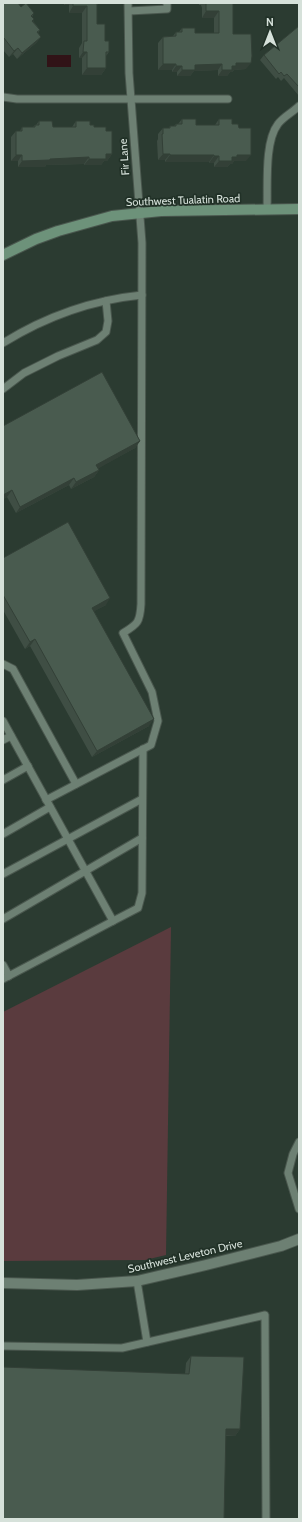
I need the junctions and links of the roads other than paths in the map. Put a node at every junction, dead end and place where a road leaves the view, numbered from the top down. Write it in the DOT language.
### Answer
graph roads {
  1 [pos="128,3"];
  2 [pos="167,3"];
  3 [pos="129,11"];
  4 [pos="3,97"];
  5 [pos="132,99"];
  6 [pos="228,99"];
  7 [pos="299,106"];
  8 [pos="267,210"];
  9 [pos="299,210"];
  10 [pos="140,212"];
  11 [pos="3,255"];
  12 [pos="142,295"];
  13 [pos="106,301"];
  14 [pos="3,343"];
  15 [pos="3,389"];
  16 [pos="3,664"];
  17 [pos="3,721"];
  18 [pos="11,736"];
  19 [pos="3,740"];
  20 [pos="143,750"];
  21 [pos="28,766"];
  22 [pos="3,780"];
  23 [pos="76,784"];
  24 [pos="142,799"];
  25 [pos="46,800"];
  26 [pos="50,807"];
  27 [pos="3,834"];
  28 [pos="142,838"];
  29 [pos="68,839"];
  30 [pos="85,871"];
  31 [pos="3,874"];
  32 [pos="3,919"];
  33 [pos="113,921"];
  34 [pos="3,965"];
  35 [pos="6,978"];
  36 [pos="299,1142"];
  37 [pos="299,1209"];
  38 [pos="299,1239"];
  39 [pos="137,1281"];
  40 [pos="3,1283"];
  41 [pos="147,1342"];
  42 [pos="3,1346"];
  43 [pos="266,1519"];
  1 -- 3 [label="lane, Fir Lane"];
  2 -- 3 [label="lane"];
  3 -- 5 [label="lane, Fir Lane"];
  4 -- 5 [label="lane"];
  5 -- 6 [label="lane"];
  5 -- 10 [label="lane, Fir Lane"];
  7 -- 8 [label="lane"];
  8 -- 9 [label="main road, Southwest Tualatin Road"];
  8 -- 10 [label="main road, Southwest Tualatin Road"];
  10 -- 11 [label="main road, Southwest Tualatin Road"];
  10 -- 12 [label="lane, Fir Lane"];
  12 -- 13 [label="lane"];
  12 -- 20 [label="lane, Fir Lane"];
  13 -- 14 [label="lane"];
  13 -- 15 [label="lane"];
  16 -- 23 [label="lane"];
  17 -- 18 [label="lane"];
  18 -- 19 [label="lane"];
  18 -- 21 [label="lane"];
  20 -- 23 [label="lane"];
  20 -- 24 [label="lane"];
  21 -- 22 [label="lane"];
  21 -- 25 [label="lane"];
  23 -- 25 [label="lane"];
  24 -- 28 [label="lane"];
  24 -- 29 [label="lane"];
  25 -- 26 [label="lane"];
  26 -- 27 [label="lane"];
  26 -- 29 [label="lane"];
  28 -- 30 [label="lane"];
  28 -- 33 [label="lane"];
  29 -- 30 [label="lane"];
  29 -- 31 [label="lane"];
  30 -- 32 [label="lane"];
  30 -- 33 [label="lane"];
  33 -- 35 [label="lane"];
  34 -- 35 [label="lane"];
  36 -- 37 [label="lane"];
  38 -- 39 [label="street, Southwest Leveton Drive"];
  39 -- 40 [label="street, Southwest Leveton Drive"];
  39 -- 41 [label="lane"];
  41 -- 42 [label="lane"];
  41 -- 43 [label="lane"];
}
